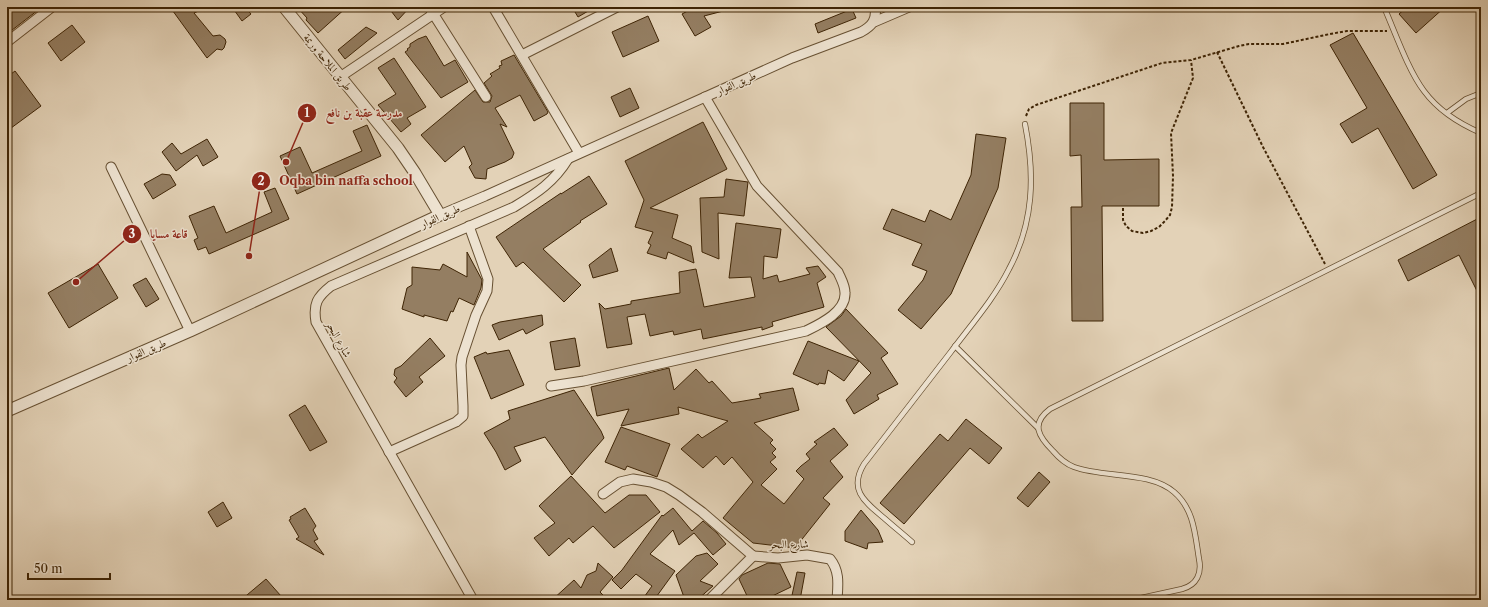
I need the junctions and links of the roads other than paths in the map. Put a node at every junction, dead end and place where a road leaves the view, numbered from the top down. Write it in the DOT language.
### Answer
graph roads {
  1 [pos="52,7"];
  2 [pos="284,7"];
  3 [pos="444,7"];
  4 [pos="493,7"];
  5 [pos="617,7"];
  6 [pos="876,7"];
  7 [pos="909,7"];
  8 [pos="1384,7"];
  9 [pos="432,10"];
  10 [pos="874,22"];
  11 [pos="7,42"];
  12 [pos="522,55"];
  13 [pos="340,77"];
  14 [pos="1481,93"];
  15 [pos="486,97"];
  16 [pos="705,97"];
  17 [pos="1447,113"];
  18 [pos="1026,124"];
  19 [pos="1481,133"];
  20 [pos="580,153"];
  21 [pos="568,159"];
  22 [pos="111,167"];
  23 [pos="1481,193"];
  24 [pos="440,215"];
  25 [pos="469,226"];
  26 [pos="190,331"];
  27 [pos="955,346"];
  28 [pos="551,386"];
  29 [pos="7,411"];
  30 [pos="1038,428"];
  31 [pos="389,452"];
  32 [pos="603,494"];
  33 [pos="912,542"];
  34 [pos="752,556"];
  35 [pos="473,600"];
  36 [pos="709,600"];
  37 [pos="837,600"];
  38 [pos="1132,600"];
  1 -- 11 [label="street"];
  2 -- 13 [label="street, طريق الملاحة وريمة"];
  3 -- 9 [label="street"];
  4 -- 12 [label="street"];
  5 -- 12 [label="street"];
  6 -- 10 [label="street"];
  7 -- 10 [label="street, طريق الفوار"];
  8 -- 17 [label="lane"];
  9 -- 13 [label="street"];
  9 -- 15 [label="street"];
  10 -- 16 [label="street, طريق الفوار"];
  12 -- 20 [label="street"];
  13 -- 24 [label="street, طريق الملاحة وريمة"];
  14 -- 17 [label="lane"];
  16 -- 20 [label="street, طريق الفوار"];
  16 -- 28 [label="street"];
  17 -- 19 [label="lane"];
  18 -- 27 [label="lane"];
  20 -- 21 [label="street, طريق الفوار"];
  21 -- 24 [label="street, طريق الفوار"];
  21 -- 25 [label="street, شارع البحر"];
  22 -- 26 [label="street"];
  23 -- 30 [label="lane"];
  24 -- 26 [label="street, طريق الفوار"];
  25 -- 31 [label="street"];
  25 -- 31 [label="street, شارع البحر"];
  26 -- 29 [label="street, طريق الفوار"];
  27 -- 30 [label="lane"];
  27 -- 33 [label="lane"];
  30 -- 38 [label="lane"];
  31 -- 35 [label="street, شارع البحر"];
  32 -- 34 [label="street"];
  34 -- 36 [label="street"];
  34 -- 37 [label="street, شارع البحر"];
}
